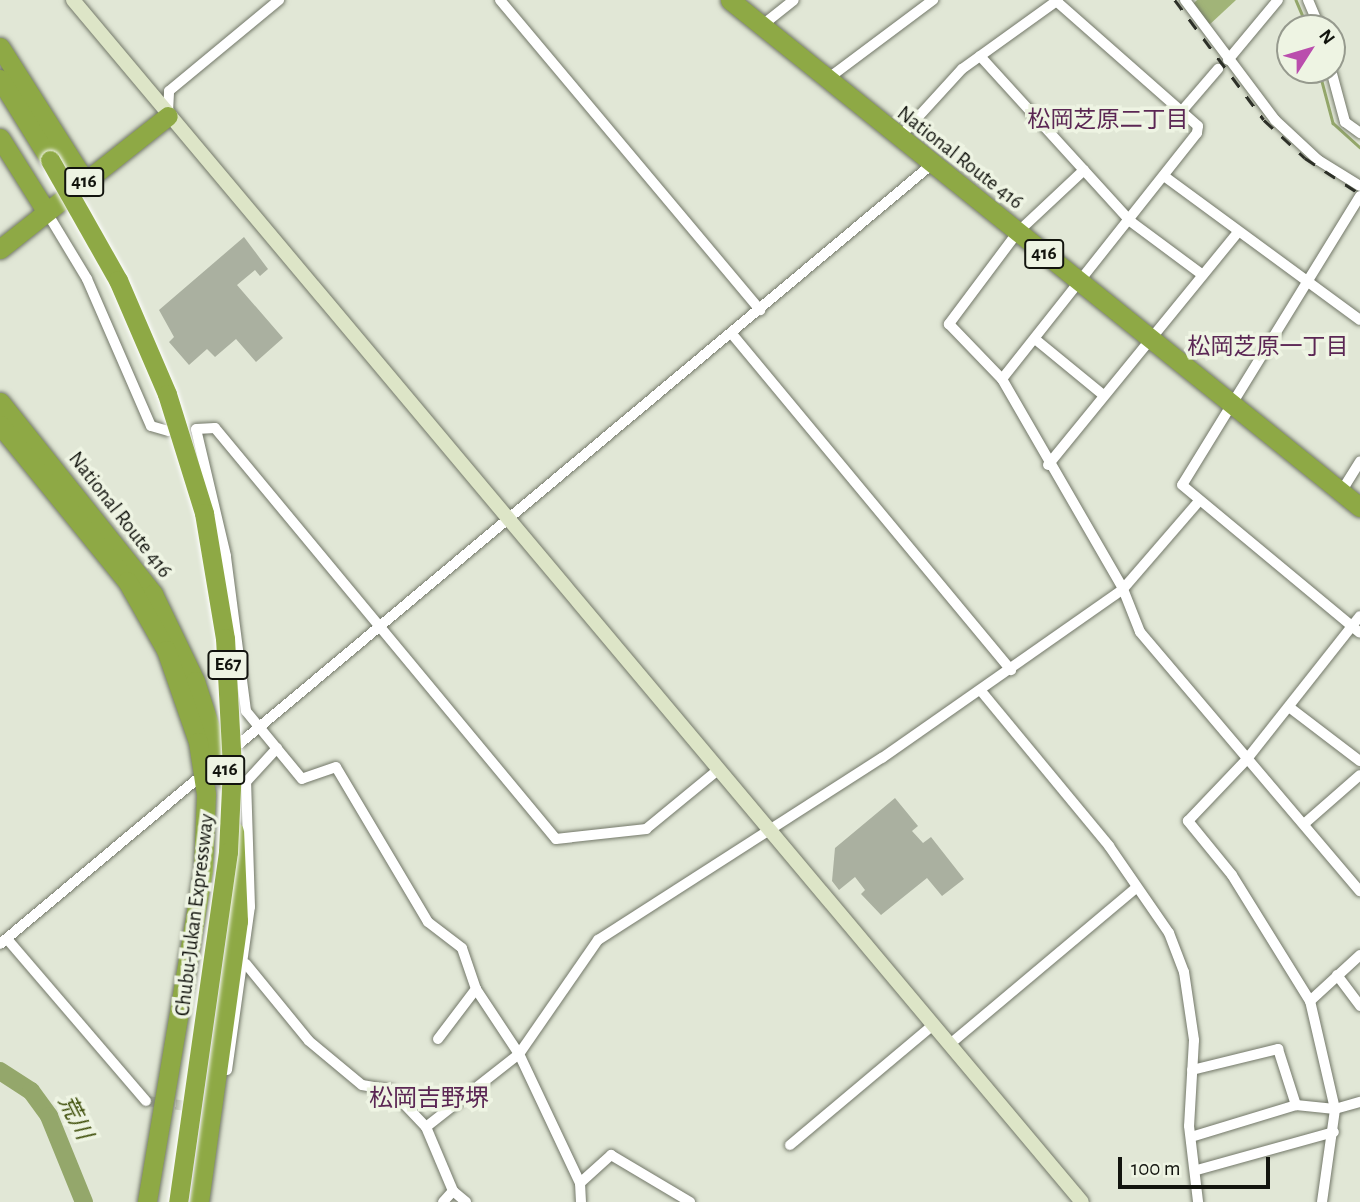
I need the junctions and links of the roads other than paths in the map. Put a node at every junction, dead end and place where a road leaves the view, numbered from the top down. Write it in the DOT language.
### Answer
graph roads {
  1 [pos="73,0"];
  2 [pos="279,0"];
  3 [pos="500,0"];
  4 [pos="730,0"];
  5 [pos="794,0"];
  6 [pos="933,0"];
  7 [pos="1056,0"];
  8 [pos="1185,0"];
  9 [pos="1278,0"];
  10 [pos="760,27"];
  11 [pos="0,47"];
  12 [pos="980,56"];
  13 [pos="1228,60"];
  14 [pos="1218,69"];
  15 [pos="0,79"];
  16 [pos="826,80"];
  17 [pos="1335,84"];
  18 [pos="0,85"];
  19 [pos="1181,112"];
  20 [pos="168,116"];
  21 [pos="29,127"];
  22 [pos="1360,133"];
  23 [pos="0,138"];
  24 [pos="898,139"];
  25 [pos="931,166"];
  26 [pos="1084,170"];
  27 [pos="1164,176"];
  28 [pos="85,181"];
  29 [pos="1360,186"];
  30 [pos="1360,196"];
  31 [pos="46,211"];
  32 [pos="1130,221"];
  33 [pos="1017,233"];
  34 [pos="1237,233"];
  35 [pos="0,249"];
  36 [pos="1199,273"];
  37 [pos="1080,283"];
  38 [pos="1307,285"];
  39 [pos="760,310"];
  40 [pos="1360,320"];
  41 [pos="732,334"];
  42 [pos="1150,338"];
  43 [pos="1035,339"];
  44 [pos="1002,379"];
  45 [pos="1102,394"];
  46 [pos="0,402"];
  47 [pos="1231,403"];
  48 [pos="0,425"];
  49 [pos="168,431"];
  50 [pos="1360,461"];
  51 [pos="1048,465"];
  52 [pos="1341,492"];
  53 [pos="1199,502"];
  54 [pos="1360,506"];
  55 [pos="512,520"];
  56 [pos="1124,589"];
  57 [pos="1360,616"];
  58 [pos="380,629"];
  59 [pos="1356,630"];
  60 [pos="1011,670"];
  61 [pos="981,691"];
  62 [pos="1289,707"];
  63 [pos="260,728"];
  64 [pos="276,748"];
  65 [pos="223,759"];
  66 [pos="1247,759"];
  67 [pos="1360,761"];
  68 [pos="719,769"];
  69 [pos="204,775"];
  70 [pos="1360,775"];
  71 [pos="1304,824"];
  72 [pos="769,829"];
  73 [pos="1135,889"];
  74 [pos="1360,891"];
  75 [pos="4,942"];
  76 [pos="1360,955"];
  77 [pos="246,964"];
  78 [pos="1337,975"];
  79 [pos="476,989"];
  80 [pos="1310,1001"];
  81 [pos="1360,1006"];
  82 [pos="933,1024"];
  83 [pos="438,1039"];
  84 [pos="950,1044"];
  85 [pos="519,1054"];
  86 [pos="1192,1070"];
  87 [pos="146,1101"];
  88 [pos="1360,1102"];
  89 [pos="1296,1105"];
  90 [pos="1335,1109"];
  91 [pos="426,1127"];
  92 [pos="1334,1132"];
  93 [pos="1191,1137"];
  94 [pos="790,1145"];
  95 [pos="1196,1170"];
  96 [pos="580,1184"];
  97 [pos="453,1191"];
  98 [pos="147,1202"];
  99 [pos="177,1202"];
  100 [pos="199,1202"];
  101 [pos="209,1202"];
  102 [pos="443,1202"];
  103 [pos="466,1202"];
  104 [pos="581,1202"];
  105 [pos="690,1202"];
  106 [pos="1082,1202"];
  107 [pos="1198,1202"];
  108 [pos="1322,1202"];
  1 -- 20 [label="street"];
  2 -- 20 [label="street"];
  3 -- 39 [label="street"];
  4 -- 10 [label="highway, National Route 416 / 416"];
  5 -- 10 [label="street"];
  6 -- 16 [label="street"];
  7 -- 12 [label="street"];
  7 -- 19 [label="street"];
  8 -- 13 [label="street"];
  9 -- 13 [label="street"];
  10 -- 16 [label="highway, National Route 416 / 416"];
  11 -- 28 [label="highway"];
  12 -- 24 [label="street"];
  12 -- 26 [label="street"];
  13 -- 29 [label="street"];
  14 -- 19 [label="street"];
  15 -- 21 [label="highway, Chubu-Jukan Expressway / E67"];
  16 -- 24 [label="highway, National Route 416 / 416"];
  17 -- 22 [label="street"];
  18 -- 21 [label="highway, Chubu-Jukan Expressway / E67"];
  19 -- 27 [label="street"];
  20 -- 28 [label="highway, 416"];
  20 -- 55 [label="street"];
  21 -- 99 [label="highway, Chubu-Jukan Expressway / E67, bridge"];
  23 -- 31 [label="highway"];
  24 -- 25 [label="highway, National Route 416 / 416"];
  25 -- 33 [label="highway, National Route 416 / 416"];
  25 -- 39 [label="street"];
  26 -- 32 [label="street"];
  26 -- 33 [label="street"];
  27 -- 32 [label="street"];
  27 -- 34 [label="street"];
  28 -- 31 [label="highway, 416"];
  30 -- 38 [label="street"];
  31 -- 35 [label="highway, 416"];
  31 -- 49 [label="street"];
  32 -- 36 [label="street"];
  32 -- 37 [label="street"];
  33 -- 37 [label="highway, National Route 416 / 416"];
  33 -- 44 [label="street"];
  34 -- 36 [label="street"];
  34 -- 38 [label="street"];
  36 -- 42 [label="street"];
  37 -- 42 [label="highway, National Route 416 / 416"];
  37 -- 43 [label="street"];
  38 -- 40 [label="street"];
  38 -- 47 [label="street"];
  39 -- 41 [label="street"];
  41 -- 55 [label="street"];
  41 -- 60 [label="street"];
  42 -- 45 [label="street"];
  42 -- 47 [label="highway, National Route 416 / 416"];
  43 -- 44 [label="street"];
  43 -- 45 [label="street"];
  44 -- 51 [label="street"];
  45 -- 51 [label="street"];
  46 -- 65 [label="highway, National Route 416 / 416"];
  47 -- 52 [label="highway, National Route 416 / 416"];
  47 -- 53 [label="street"];
  48 -- 69 [label="highway, National Route 416 / 416"];
  50 -- 52 [label="street"];
  51 -- 56 [label="street"];
  52 -- 54 [label="highway, National Route 416 / 416"];
  53 -- 56 [label="street"];
  53 -- 59 [label="street"];
  55 -- 58 [label="street"];
  55 -- 68 [label="street"];
  56 -- 60 [label="street"];
  56 -- 66 [label="street"];
  57 -- 59 [label="street"];
  58 -- 63 [label="street"];
  58 -- 63 [label="street"];
  58 -- 68 [label="street"];
  59 -- 62 [label="street"];
  60 -- 61 [label="street"];
  61 -- 72 [label="street"];
  61 -- 73 [label="street"];
  62 -- 66 [label="street"];
  62 -- 67 [label="street"];
  63 -- 64 [label="street"];
  63 -- 65 [label="street"];
  64 -- 77 [label="street"];
  64 -- 79 [label="street"];
  65 -- 69 [label="street"];
  65 -- 100 [label="highway, National Route 416 / 416"];
  66 -- 71 [label="street"];
  66 -- 80 [label="street"];
  68 -- 72 [label="street"];
  69 -- 75 [label="street"];
  69 -- 98 [label="highway, National Route 416 / 416"];
  70 -- 71 [label="street"];
  71 -- 74 [label="street"];
  72 -- 82 [label="street"];
  72 -- 85 [label="street"];
  73 -- 84 [label="street"];
  73 -- 86 [label="street"];
  75 -- 87 [label="street"];
  76 -- 78 [label="street"];
  77 -- 91 [label="street"];
  77 -- 101 [label="street"];
  78 -- 80 [label="street"];
  78 -- 81 [label="street"];
  79 -- 83 [label="street"];
  79 -- 85 [label="street"];
  80 -- 90 [label="street"];
  82 -- 84 [label="street"];
  82 -- 94 [label="street"];
  84 -- 106 [label="street"];
  85 -- 91 [label="street"];
  85 -- 96 [label="street"];
  86 -- 89 [label="street"];
  86 -- 93 [label="street"];
  88 -- 90 [label="street"];
  89 -- 90 [label="street"];
  89 -- 93 [label="street"];
  90 -- 92 [label="street"];
  91 -- 97 [label="street"];
  92 -- 95 [label="street"];
  92 -- 108 [label="street"];
  93 -- 95 [label="street"];
  95 -- 107 [label="street"];
  96 -- 104 [label="street"];
  96 -- 105 [label="street"];
  97 -- 102 [label="street"];
  97 -- 103 [label="street"];
}
